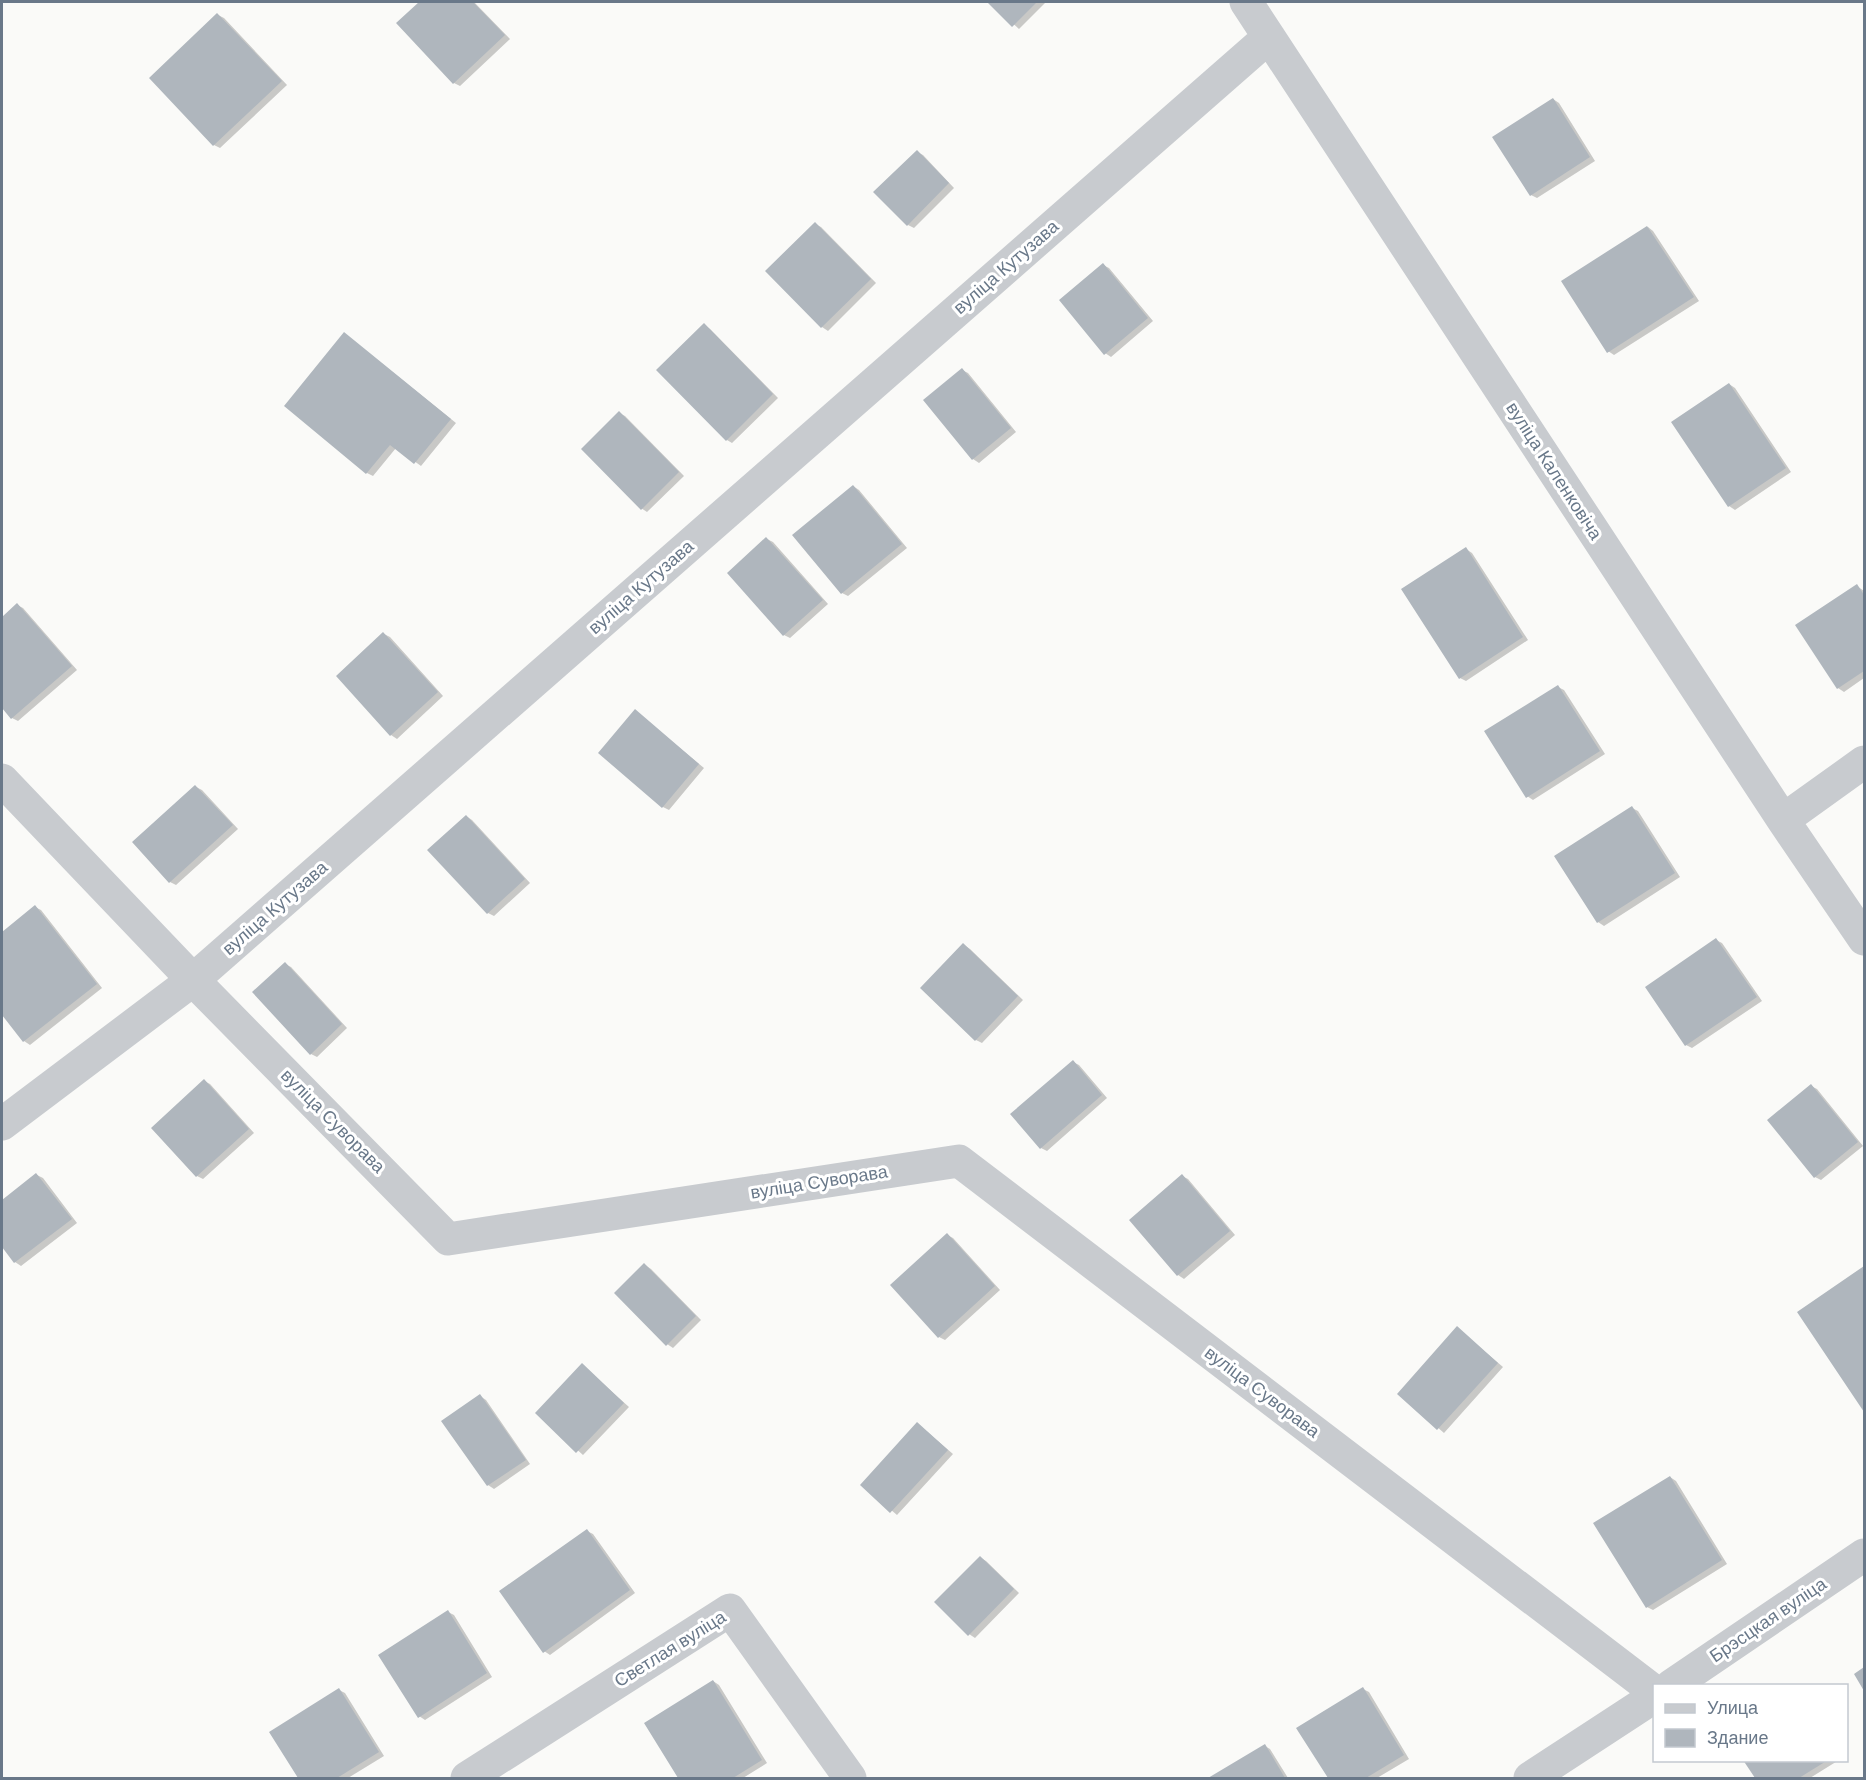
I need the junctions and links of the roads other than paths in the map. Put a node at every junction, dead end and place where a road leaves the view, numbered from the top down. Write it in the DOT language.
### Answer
graph roads {
  1 [pos="1246,2"];
  2 [pos="1269,37"];
  3 [pos="1864,762"];
  4 [pos="2,780"];
  5 [pos="1783,820"];
  6 [pos="1864,939"];
  7 [pos="193,980"];
  8 [pos="2,1124"];
  9 [pos="1864,1555"];
  10 [pos="1674,1684"];
  11 [pos="1653,1690"];
  12 [pos="1653,1697"];
  13 [pos="467,1779"];
  14 [pos="850,1779"];
  15 [pos="1530,1779"];
  1 -- 2 [label="street, вуліца Каленковіча"];
  2 -- 5 [label="street, вуліца Каленковіча"];
  2 -- 7 [label="street, вуліца Кутузава"];
  3 -- 5 [label="street"];
  4 -- 7 [label="street, вуліца Суворава"];
  5 -- 6 [label="street, вуліца Каленковіча"];
  7 -- 8 [label="street, вуліца Кутузава"];
  7 -- 11 [label="street, вуліца Суворава"];
  9 -- 10 [label="street, Брэсцкая вуліца"];
  12 -- 15 [label="street"];
  13 -- 14 [label="street, Светлая вуліца"];
}
